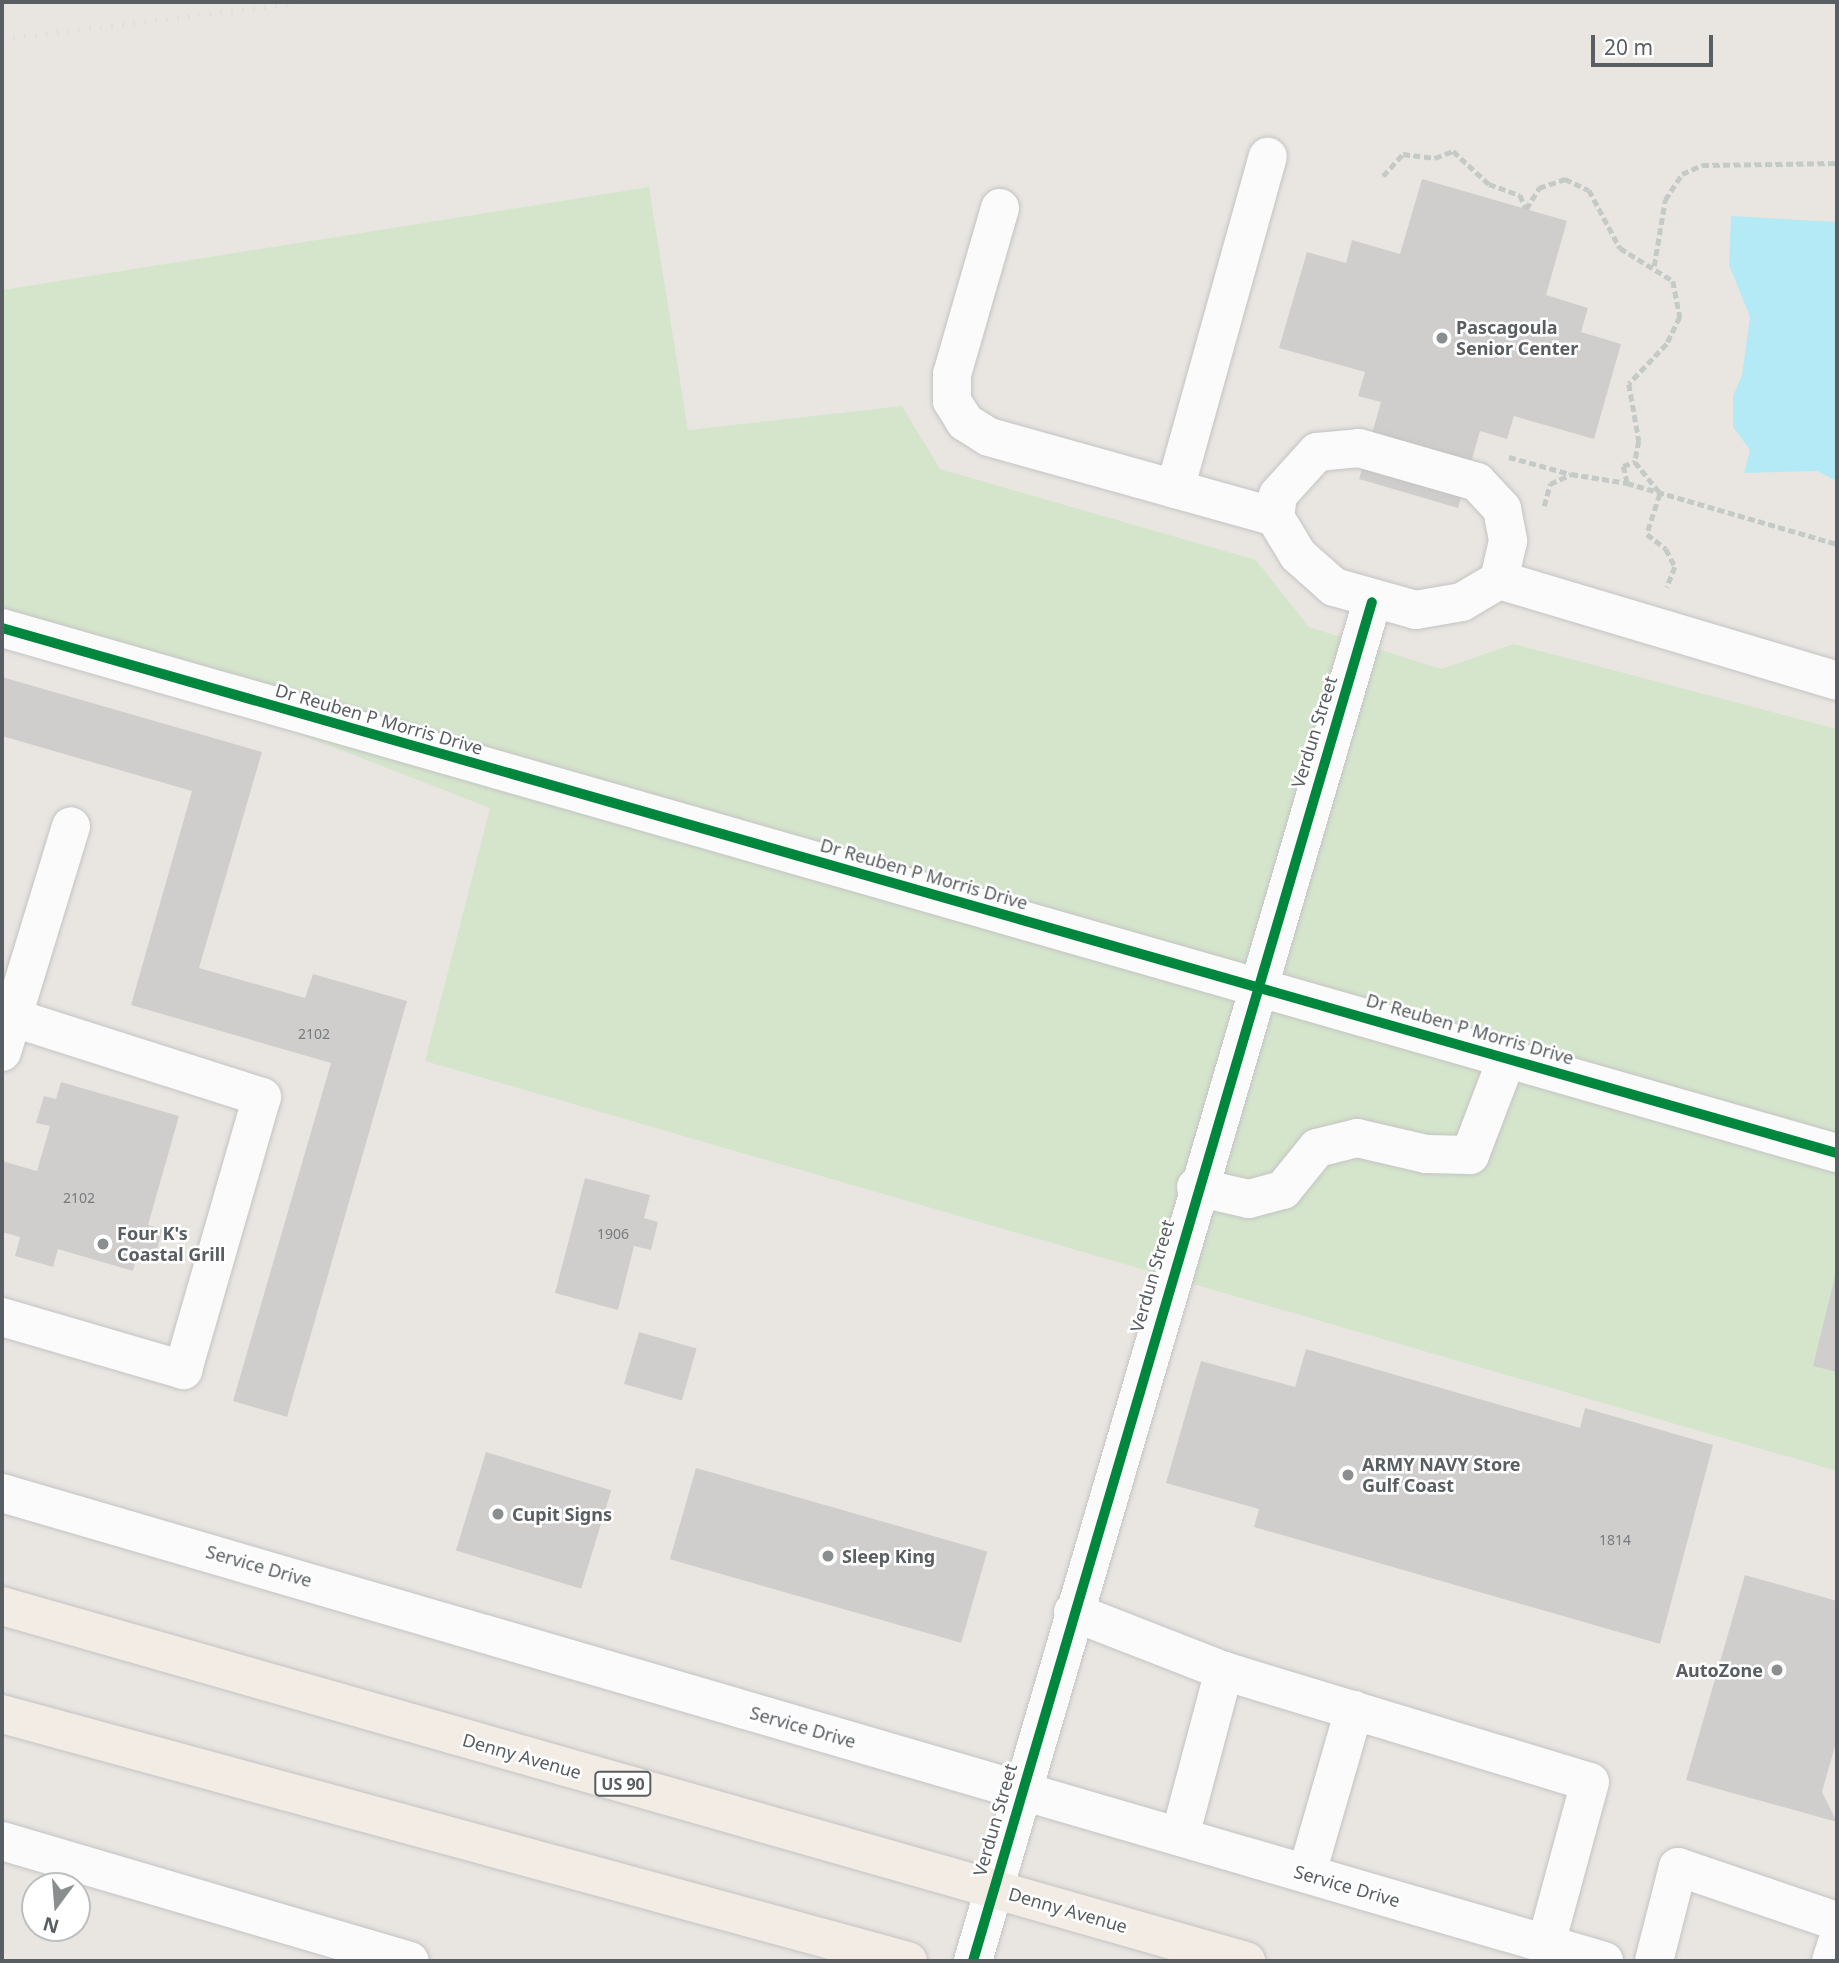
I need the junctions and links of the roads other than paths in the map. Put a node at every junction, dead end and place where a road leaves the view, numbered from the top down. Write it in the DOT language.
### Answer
graph roads {
  1 [pos="1268,156"];
  2 [pos="1000,208"];
  3 [pos="1175,489"];
  4 [pos="1275,517"];
  5 [pos="1499,580"];
  6 [pos="1372,602"];
  7 [pos="2,628"];
  8 [pos="1837,681"];
  9 [pos="71,827"];
  10 [pos="1254,985"];
  11 [pos="7,1035"];
  12 [pos="1507,1058"];
  13 [pos="1837,1153"];
  14 [pos="1196,1187"];
  15 [pos="2,1317"];
  16 [pos="2,1493"];
  17 [pos="2,1606"];
  18 [pos="1073,1612"];
  19 [pos="1224,1671"];
  20 [pos="1353,1710"];
  21 [pos="2,1714"];
  22 [pos="1021,1792"];
  23 [pos="1180,1836"];
  24 [pos="2,1841"];
  25 [pos="1307,1874"];
  26 [pos="994,1888"];
  27 [pos="1837,1921"];
  28 [pos="1837,1943"];
  29 [pos="1546,1944"];
  30 [pos="410,1961"];
  31 [pos="908,1961"];
  32 [pos="973,1961"];
  33 [pos="1246,1961"];
  34 [pos="1604,1961"];
  35 [pos="1654,1961"];
  36 [pos="1831,1961"];
  1 -- 3 [label="street"];
  2 -- 3 [label="street"];
  3 -- 4 [label="street"];
  4 -- 5 [label="street"];
  4 -- 6 [label="street"];
  5 -- 6 [label="street"];
  5 -- 8 [label="street"];
  6 -- 10 [label="street, Verdun Street"];
  7 -- 10 [label="street, Dr Reuben P Morris Drive"];
  9 -- 11 [label="street"];
  10 -- 12 [label="street, Dr Reuben P Morris Drive"];
  10 -- 14 [label="street, Verdun Street"];
  11 -- 15 [label="street"];
  12 -- 13 [label="street, Dr Reuben P Morris Drive"];
  12 -- 14 [label="street"];
  14 -- 18 [label="street, Verdun Street"];
  16 -- 22 [label="street, Service Drive"];
  17 -- 26 [label="main road, Denny Avenue / US 90"];
  18 -- 19 [label="street"];
  18 -- 22 [label="street, Verdun Street"];
  19 -- 20 [label="street"];
  19 -- 23 [label="street"];
  20 -- 25 [label="street"];
  20 -- 29 [label="street"];
  21 -- 31 [label="main road"];
  22 -- 23 [label="street, Service Drive"];
  22 -- 26 [label="street, Verdun Street"];
  23 -- 25 [label="street, Service Drive"];
  24 -- 30 [label="street"];
  25 -- 29 [label="street, Service Drive"];
  26 -- 32 [label="street, Verdun Street"];
  26 -- 33 [label="main road, Denny Avenue / US 90"];
  27 -- 35 [label="street"];
  28 -- 36 [label="street"];
  29 -- 34 [label="street, Service Drive"];
}
